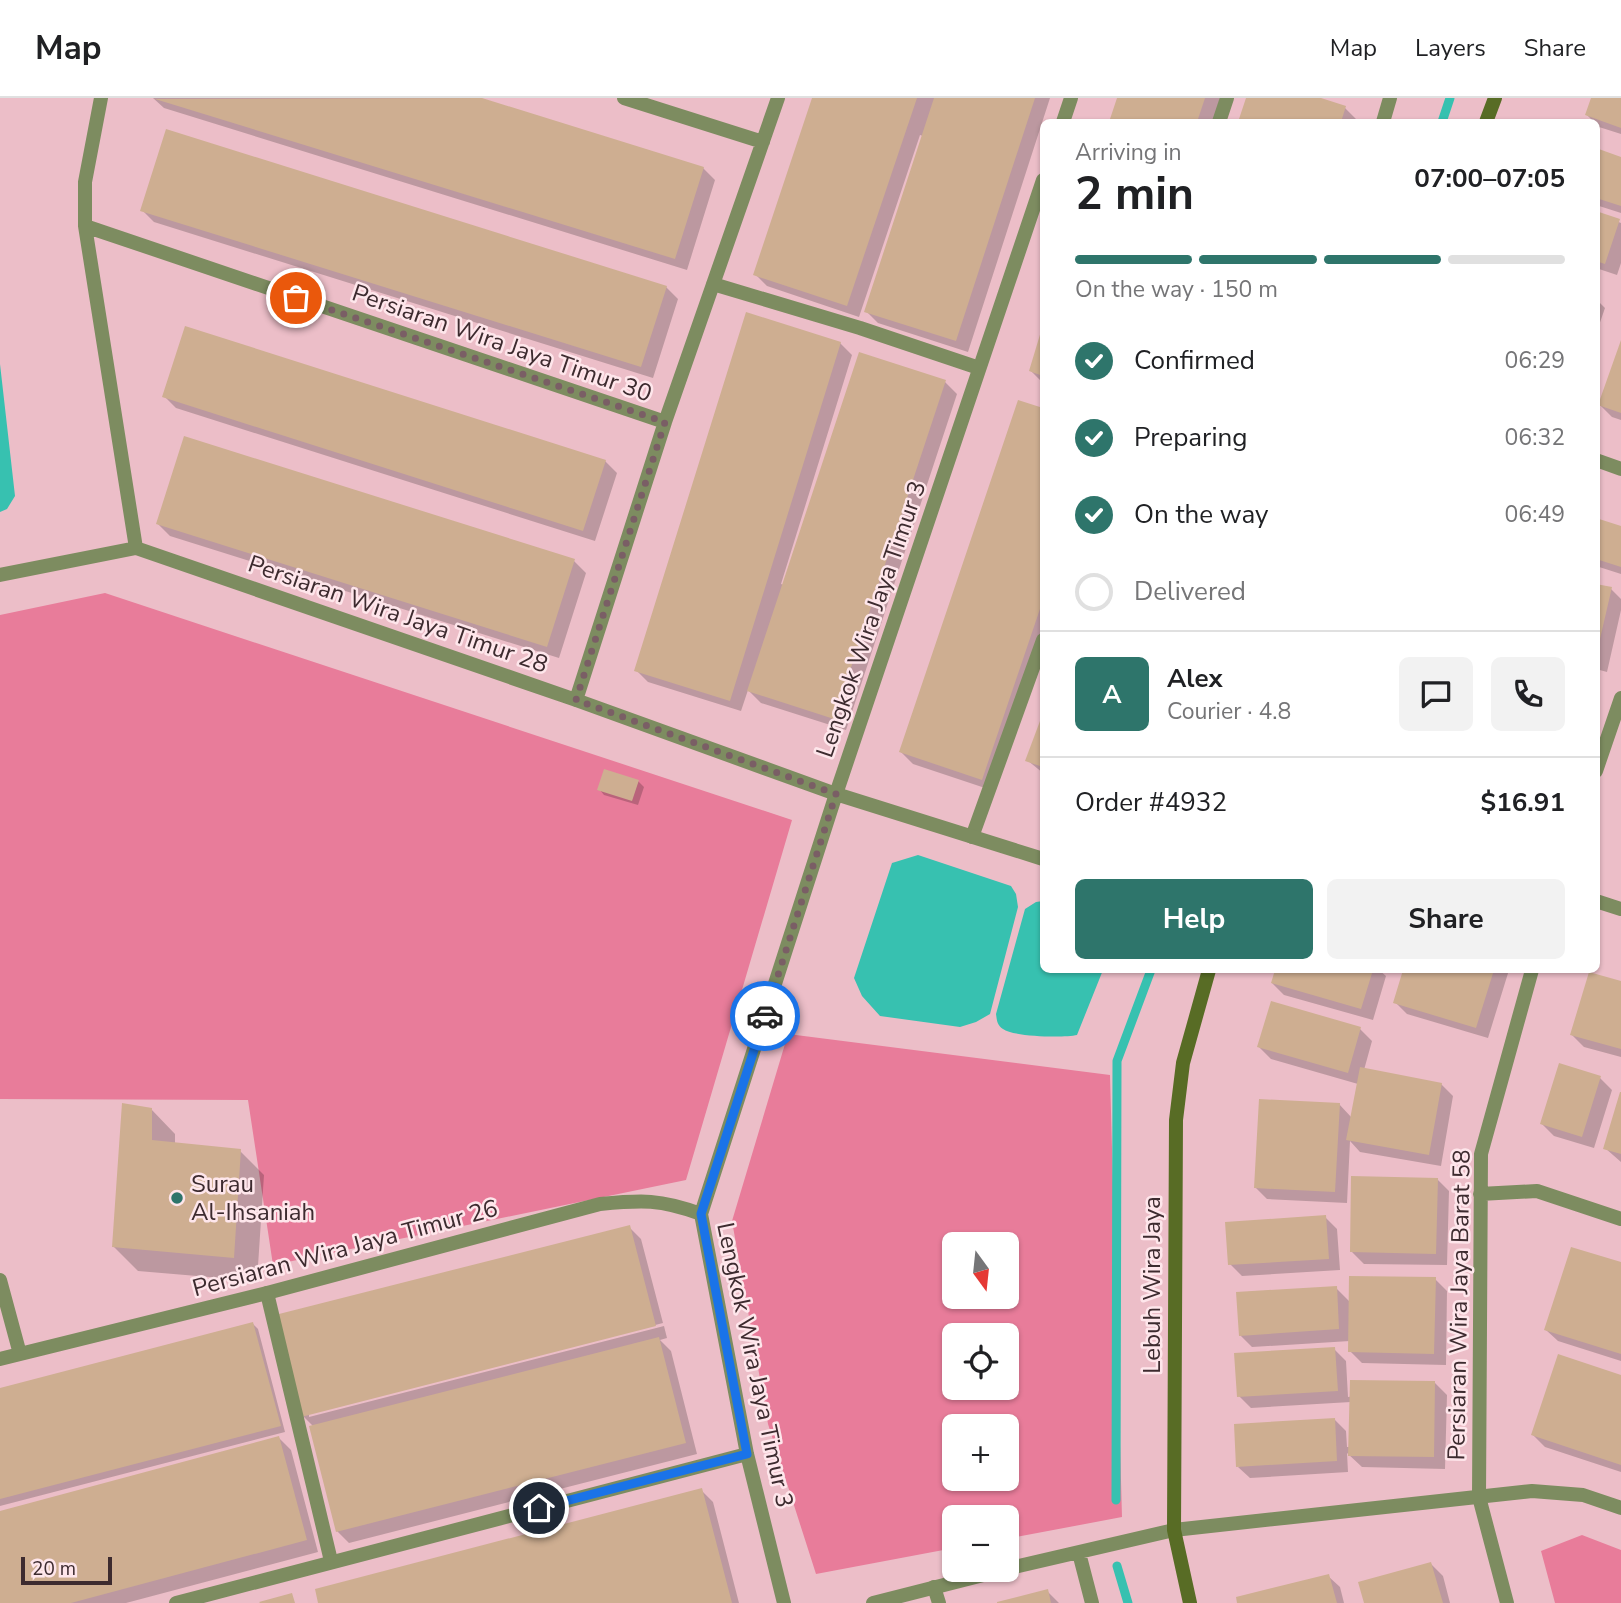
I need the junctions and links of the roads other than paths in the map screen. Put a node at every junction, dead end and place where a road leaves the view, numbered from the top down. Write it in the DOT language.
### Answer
graph roads {
  1 [pos="101,98"];
  2 [pos="624,98"];
  3 [pos="778,98"];
  4 [pos="1071,98"];
  5 [pos="1227,98"];
  6 [pos="1495,98"];
  7 [pos="1391,99"];
  8 [pos="1064,119"];
  9 [pos="1220,119"];
  10 [pos="1384,119"];
  11 [pos="1487,119"];
  12 [pos="763,142"];
  13 [pos="1040,189"];
  14 [pos="85,226"];
  15 [pos="713,284"];
  16 [pos="979,369"];
  17 [pos="665,422"];
  18 [pos="1600,461"];
  19 [pos="1621,469"];
  20 [pos="136,548"];
  21 [pos="0,575"];
  22 [pos="1040,648"];
  23 [pos="1621,698"];
  24 [pos="576,700"];
  25 [pos="1600,759"];
  26 [pos="836,794"];
  27 [pos="972,837"];
  28 [pos="1040,858"];
  29 [pos="1600,902"];
  30 [pos="1621,909"];
  31 [pos="1208,973"];
  32 [pos="1531,973"];
  33 [pos="1480,1194"];
  34 [pos="701,1214"];
  35 [pos="1621,1219"];
  36 [pos="0,1280"];
  37 [pos="267,1293"];
  38 [pos="20,1354"];
  39 [pos="0,1359"];
  40 [pos="747,1454"];
  41 [pos="1479,1497"];
  42 [pos="1621,1508"];
  43 [pos="1174,1530"];
  44 [pos="1079,1552"];
  45 [pos="331,1561"];
  46 [pos="1019,1566"];
  47 [pos="953,1582"];
  48 [pos="934,1587"];
  49 [pos="176,1603"];
  50 [pos="784,1603"];
  51 [pos="873,1603"];
  52 [pos="939,1603"];
  53 [pos="1092,1603"];
  54 [pos="1190,1603"];
  55 [pos="1507,1603"];
  1 -- 14 [label="street"];
  2 -- 12 [label="street"];
  3 -- 12 [label="street"];
  4 -- 8 [label="street"];
  5 -- 9 [label="street"];
  6 -- 11 [label="street"];
  7 -- 10 [label="street"];
  12 -- 15 [label="street"];
  13 -- 16 [label="street, Lengkok Wira Jaya Timur 3"];
  14 -- 17 [label="street, Persiaran Wira Jaya Timur 30"];
  14 -- 20 [label="street"];
  15 -- 16 [label="street"];
  15 -- 17 [label="street"];
  16 -- 26 [label="street, Lengkok Wira Jaya Timur 3"];
  17 -- 24 [label="street"];
  18 -- 19 [label="street"];
  20 -- 21 [label="street"];
  20 -- 24 [label="street, Persiaran Wira Jaya Timur 28"];
  22 -- 27 [label="street"];
  23 -- 25 [label="street"];
  24 -- 26 [label="street, Persiaran Wira Jaya Timur 28"];
  26 -- 27 [label="street, Persiaran Wira Jaya Timur 28"];
  26 -- 34 [label="street, Lengkok Wira Jaya Timur 3"];
  27 -- 28 [label="street, Persiaran Wira Jaya Timur 28"];
  29 -- 30 [label="street"];
  31 -- 43 [label="street, Lebuh Wira Jaya"];
  32 -- 33 [label="street, Persiaran Wira Jaya Barat 58"];
  33 -- 35 [label="street"];
  33 -- 41 [label="street, Persiaran Wira Jaya Barat 58"];
  34 -- 37 [label="street, Persiaran Wira Jaya Timur 26"];
  34 -- 40 [label="street, Lengkok Wira Jaya Timur 3"];
  36 -- 38 [label="street"];
  37 -- 38 [label="street, Persiaran Wira Jaya Timur 26"];
  37 -- 45 [label="street"];
  38 -- 39 [label="street, Persiaran Wira Jaya Timur 26"];
  40 -- 45 [label="street"];
  40 -- 50 [label="street, Lengkok Wira Jaya Timur 3"];
  41 -- 42 [label="street"];
  41 -- 43 [label="street"];
  41 -- 55 [label="street, Persiaran Wira Jaya Barat 58"];
  43 -- 44 [label="street"];
  43 -- 54 [label="street, Lebuh Wira Jaya"];
  44 -- 46 [label="street"];
  44 -- 53 [label="street"];
  45 -- 49 [label="street"];
  47 -- 48 [label="street"];
  48 -- 51 [label="street"];
  48 -- 52 [label="street"];
}
